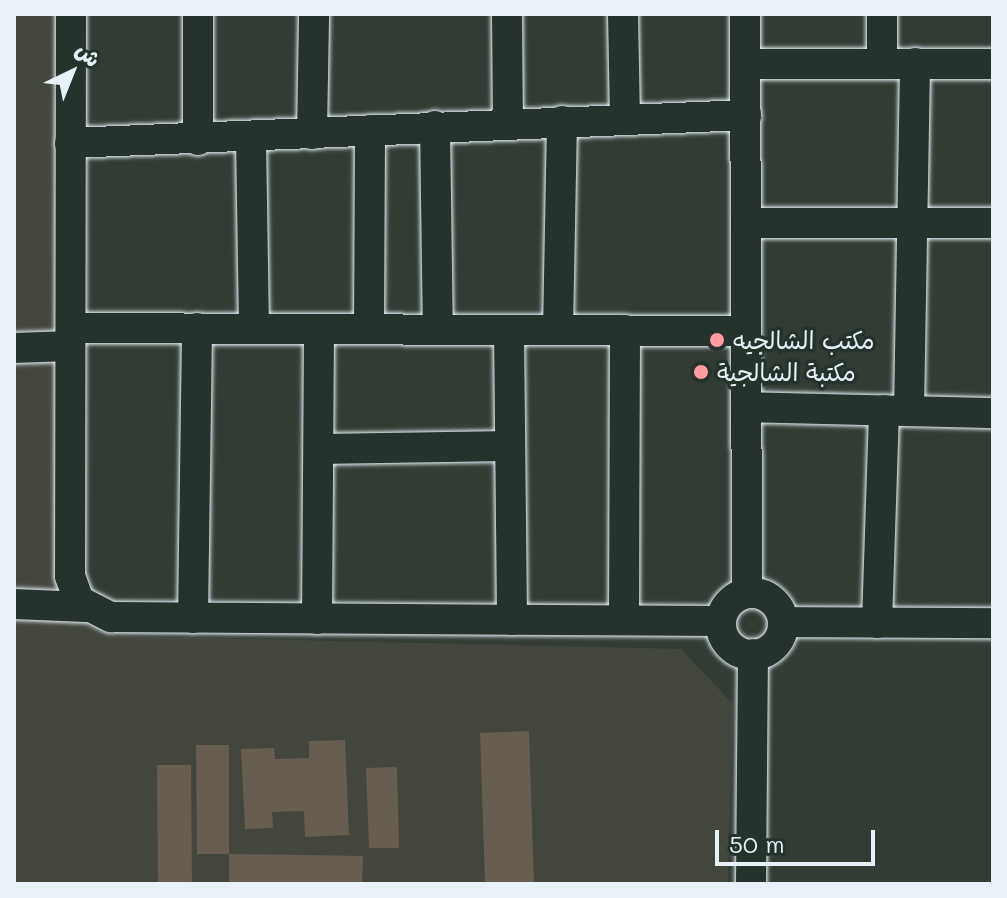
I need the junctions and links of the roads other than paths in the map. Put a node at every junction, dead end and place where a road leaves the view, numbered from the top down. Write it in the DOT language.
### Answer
graph roads {
  1 [pos="71,14"];
  2 [pos="198,14"];
  3 [pos="314,14"];
  4 [pos="507,14"];
  5 [pos="623,14"];
  6 [pos="745,14"];
  7 [pos="882,14"];
  8 [pos="882,63"];
  9 [pos="915,63"];
  10 [pos="746,64"];
  11 [pos="993,64"];
  12 [pos="746,115"];
  13 [pos="625,118"];
  14 [pos="562,121"];
  15 [pos="508,123"];
  16 [pos="435,126"];
  17 [pos="370,130"];
  18 [pos="312,134"];
  19 [pos="251,138"];
  20 [pos="198,140"];
  21 [pos="70,143"];
  22 [pos="746,223"];
  23 [pos="910,223"];
  24 [pos="993,223"];
  25 [pos="197,328"];
  26 [pos="254,329"];
  27 [pos="319,329"];
  28 [pos="369,329"];
  29 [pos="438,330"];
  30 [pos="509,330"];
  31 [pos="558,330"];
  32 [pos="625,330"];
  33 [pos="746,331"];
  34 [pos="71,337"];
  35 [pos="14,348"];
  36 [pos="746,407"];
  37 [pos="896,411"];
  38 [pos="993,413"];
  39 [pos="510,446"];
  40 [pos="319,449"];
  41 [pos="747,593"];
  42 [pos="14,604"];
  43 [pos="85,607"];
  44 [pos="193,618"];
  45 [pos="317,619"];
  46 [pos="512,620"];
  47 [pos="624,620"];
  48 [pos="721,621"];
  49 [pos="783,622"];
  50 [pos="877,623"];
  51 [pos="993,623"];
  52 [pos="753,654"];
  53 [pos="751,884"];
  1 -- 21 [label="street"];
  2 -- 20 [label="street"];
  3 -- 18 [label="street"];
  4 -- 15 [label="street"];
  5 -- 13 [label="street"];
  6 -- 10 [label="street"];
  7 -- 8 [label="street"];
  8 -- 9 [label="street"];
  8 -- 10 [label="street"];
  9 -- 11 [label="street"];
  9 -- 23 [label="street"];
  10 -- 12 [label="street"];
  12 -- 13 [label="street"];
  12 -- 22 [label="street"];
  13 -- 14 [label="street"];
  14 -- 15 [label="street"];
  14 -- 31 [label="street"];
  15 -- 16 [label="street"];
  16 -- 17 [label="street"];
  16 -- 29 [label="street"];
  17 -- 18 [label="street"];
  17 -- 28 [label="street"];
  18 -- 19 [label="street"];
  19 -- 20 [label="street"];
  19 -- 26 [label="street"];
  20 -- 21 [label="street"];
  21 -- 34 [label="street"];
  22 -- 23 [label="street"];
  22 -- 33 [label="street"];
  23 -- 24 [label="street"];
  23 -- 37 [label="street"];
  25 -- 26 [label="street"];
  25 -- 34 [label="street"];
  25 -- 44 [label="street"];
  26 -- 27 [label="street"];
  27 -- 28 [label="street"];
  27 -- 40 [label="street"];
  28 -- 29 [label="street"];
  29 -- 30 [label="street"];
  30 -- 31 [label="street"];
  30 -- 39 [label="street"];
  31 -- 32 [label="street"];
  32 -- 33 [label="street"];
  32 -- 47 [label="street"];
  33 -- 36 [label="street"];
  34 -- 35 [label="street"];
  34 -- 43 [label="street"];
  36 -- 37 [label="street"];
  36 -- 41 [label="street"];
  37 -- 38 [label="street"];
  37 -- 50 [label="street"];
  39 -- 40 [label="street"];
  39 -- 46 [label="street"];
  40 -- 45 [label="street"];
  41 -- 48 [label="street"];
  41 -- 49 [label="street"];
  42 -- 43 [label="street"];
  43 -- 44 [label="street"];
  44 -- 45 [label="street"];
  45 -- 46 [label="street"];
  46 -- 47 [label="street"];
  47 -- 48 [label="street"];
  48 -- 52 [label="street"];
  49 -- 50 [label="street"];
  49 -- 52 [label="street"];
  50 -- 51 [label="street"];
  52 -- 53 [label="street"];
}
